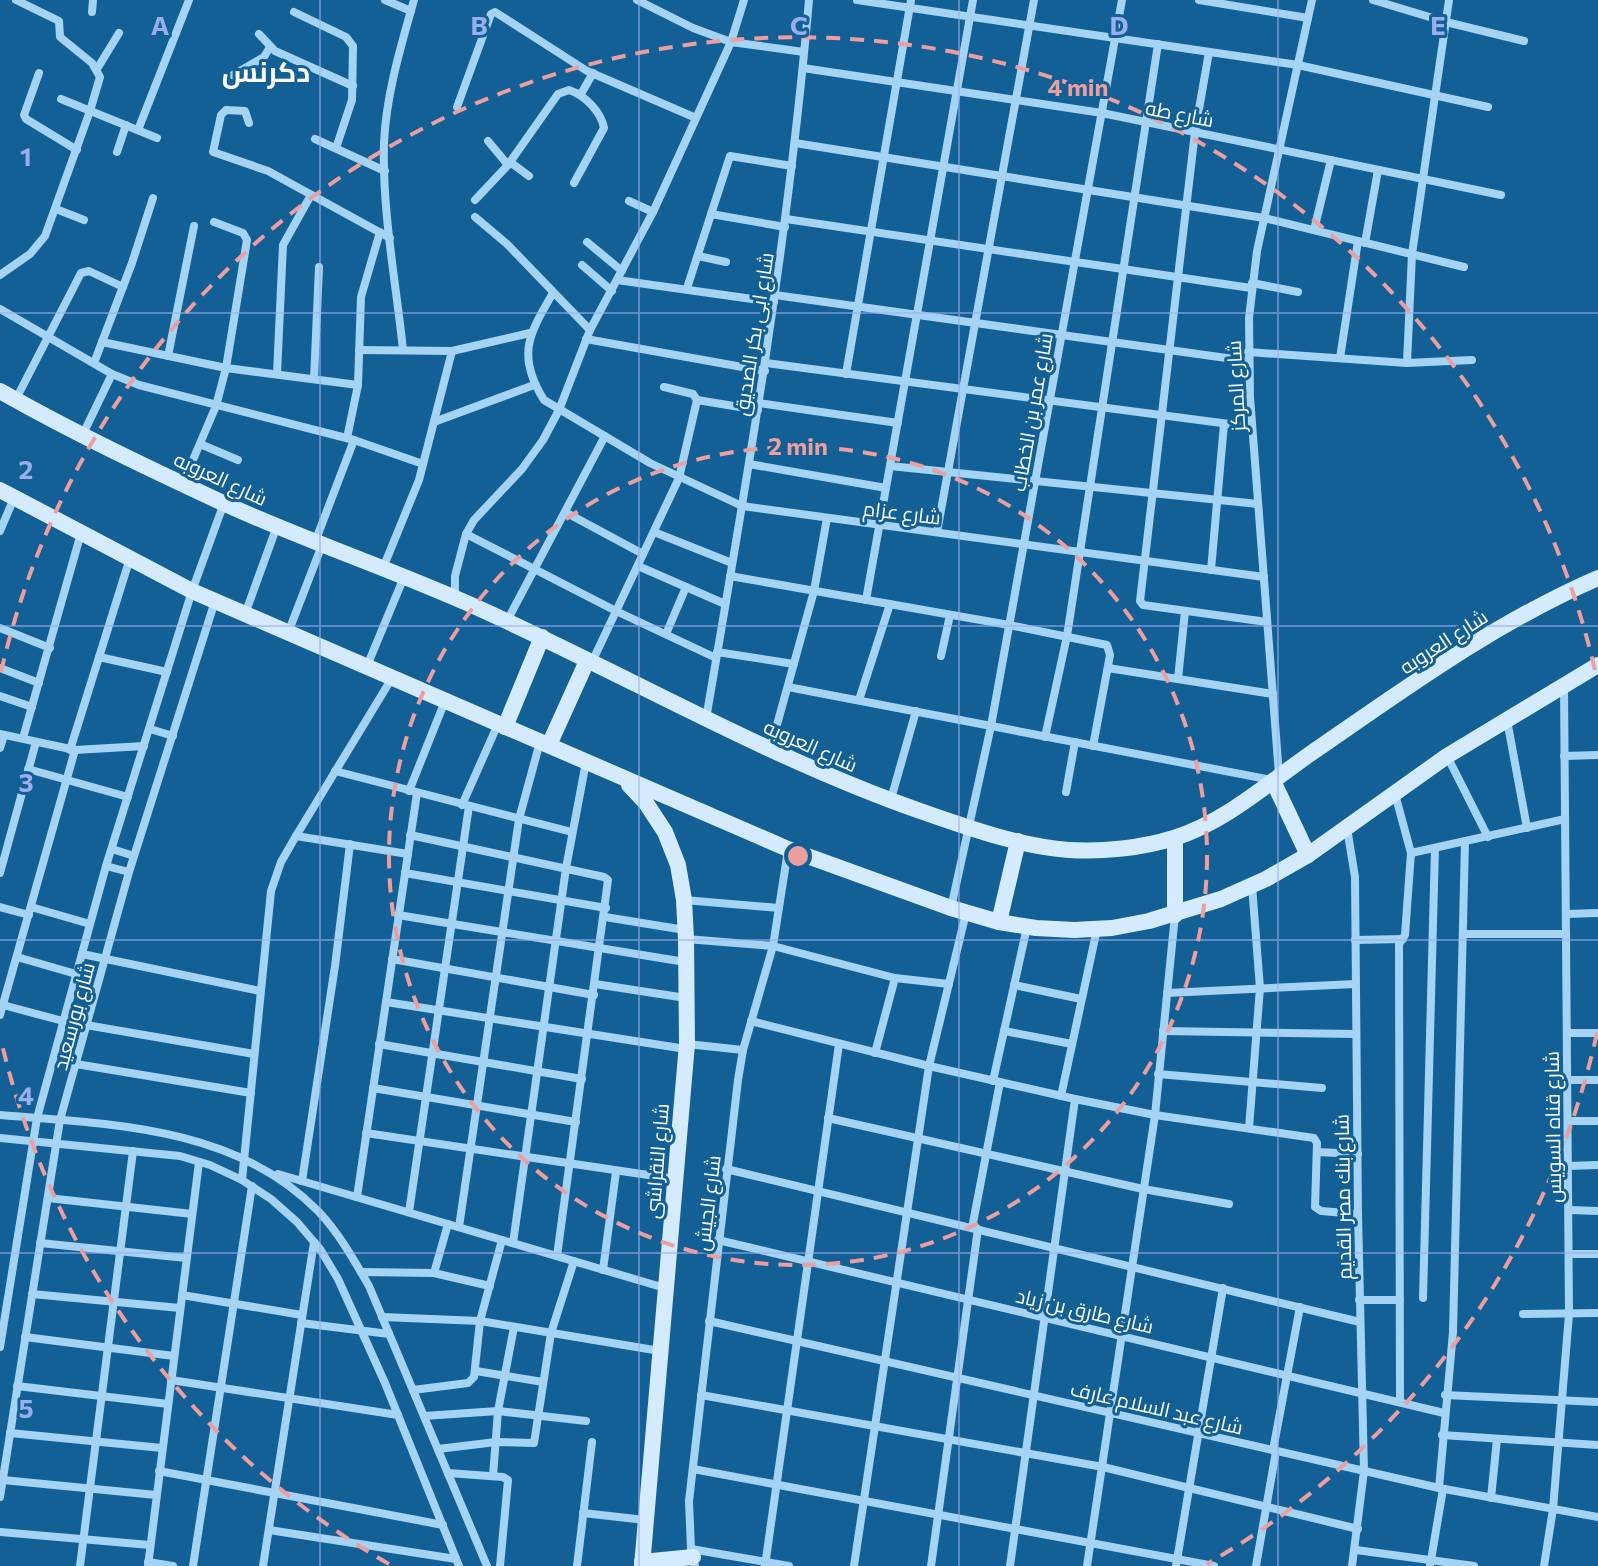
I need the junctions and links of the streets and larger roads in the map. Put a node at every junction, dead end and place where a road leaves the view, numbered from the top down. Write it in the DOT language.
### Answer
graph roads {
  1 [pos="16,0"];
  2 [pos="93,0"];
  3 [pos="189,0"];
  4 [pos="385,0"];
  5 [pos="414,0"];
  6 [pos="637,0"];
  7 [pos="744,0"];
  8 [pos="809,0"];
  9 [pos="857,0"];
  10 [pos="973,0"];
  11 [pos="1034,0"];
  12 [pos="1122,0"];
  13 [pos="1199,0"];
  14 [pos="1312,0"];
  15 [pos="1373,0"];
  16 [pos="1449,0"];
  17 [pos="910,4"];
  18 [pos="411,11"];
  19 [pos="92,12"];
  20 [pos="294,12"];
  21 [pos="970,17"];
  22 [pos="1308,18"];
  23 [pos="1446,22"];
  24 [pos="1029,25"];
  25 [pos="119,33"];
  26 [pos="259,34"];
  27 [pos="1116,38"];
  28 [pos="1524,41"];
  29 [pos="731,42"];
  30 [pos="1158,44"];
  31 [pos="270,47"];
  32 [pos="804,52"];
  33 [pos="1209,52"];
  34 [pos="1298,65"];
  35 [pos="803,68"];
  36 [pos="97,69"];
  37 [pos="39,73"];
  38 [pos="593,73"];
  39 [pos="233,75"];
  40 [pos="897,82"];
  41 [pos="353,86"];
  42 [pos="957,91"];
  43 [pos="581,94"];
  44 [pos="1436,95"];
  45 [pos="61,99"];
  46 [pos="1016,100"];
  47 [pos="457,107"];
  48 [pos="1488,107"];
  49 [pos="90,111"];
  50 [pos="1102,113"];
  51 [pos="696,118"];
  52 [pos="1146,122"];
  53 [pos="249,123"];
  54 [pos="126,125"];
  55 [pos="138,130"];
  56 [pos="1195,132"];
  57 [pos="157,138"];
  58 [pos="315,139"];
  59 [pos="488,141"];
  60 [pos="795,143"];
  61 [pos="336,148"];
  62 [pos="1279,149"];
  63 [pos="77,150"];
  64 [pos="117,152"];
  65 [pos="884,158"];
  66 [pos="1331,160"];
  67 [pos="509,164"];
  68 [pos="792,166"];
  69 [pos="943,167"];
  70 [pos="1378,170"];
  71 [pos="385,171"];
  72 [pos="529,176"];
  73 [pos="1002,176"];
  74 [pos="1424,179"];
  75 [pos="574,183"];
  76 [pos="1087,190"];
  77 [pos="311,195"];
  78 [pos="1501,195"];
  79 [pos="1134,197"];
  80 [pos="153,198"];
  81 [pos="475,200"];
  82 [pos="629,201"];
  83 [pos="1187,206"];
  84 [pos="56,209"];
  85 [pos="653,212"];
  86 [pos="711,214"];
  87 [pos="475,217"];
  88 [pos="1264,218"];
  89 [pos="84,220"];
  90 [pos="214,222"];
  91 [pos="785,223"];
  92 [pos="194,226"];
  93 [pos="1314,230"];
  94 [pos="871,231"];
  95 [pos="380,232"];
  96 [pos="390,238"];
  97 [pos="930,240"];
  98 [pos="587,242"];
  99 [pos="1361,242"];
  100 [pos="988,249"];
  101 [pos="1412,254"];
  102 [pos="698,256"];
  103 [pos="726,262"];
  104 [pos="1074,262"];
  105 [pos="582,265"];
  106 [pos="319,267"];
  107 [pos="1464,267"];
  108 [pos="1123,269"];
  109 [pos="622,271"];
  110 [pos="1,272"];
  111 [pos="1179,277"];
  112 [pos="617,280"];
  113 [pos="1252,286"];
  114 [pos="123,287"];
  115 [pos="687,288"];
  116 [pos="612,291"];
  117 [pos="1298,292"];
  118 [pos="553,293"];
  119 [pos="775,298"];
  120 [pos="858,306"];
  121 [pos="0,309"];
  122 [pos="917,315"];
  123 [pos="975,323"];
  124 [pos="590,330"];
  125 [pos="530,333"];
  126 [pos="1061,335"];
  127 [pos="48,336"];
  128 [pos="586,339"];
  129 [pos="102,342"];
  130 [pos="1112,342"];
  131 [pos="359,350"];
  132 [pos="403,350"];
  133 [pos="1170,350"];
  134 [pos="452,351"];
  135 [pos="168,356"];
  136 [pos="1248,356"];
  137 [pos="1340,358"];
  138 [pos="1472,360"];
  139 [pos="94,363"];
  140 [pos="1407,363"];
  141 [pos="765,367"];
  142 [pos="226,368"];
  143 [pos="112,374"];
  144 [pos="277,374"];
  145 [pos="846,374"];
  146 [pos="314,379"];
  147 [pos="905,381"];
  148 [pos="358,385"];
  149 [pos="534,385"];
  150 [pos="664,387"];
  151 [pos="963,389"];
  152 [pos="0,391"];
  153 [pos="15,400"];
  154 [pos="697,400"];
  155 [pos="1049,401"];
  156 [pos="216,406"];
  157 [pos="759,406"];
  158 [pos="1102,408"];
  159 [pos="559,410"];
  160 [pos="1162,416"];
  161 [pos="434,422"];
  162 [pos="898,423"];
  163 [pos="1224,424"];
  164 [pos="1252,427"];
  165 [pos="83,434"];
  166 [pos="605,436"];
  167 [pos="351,439"];
  168 [pos="200,444"];
  169 [pos="238,460"];
  170 [pos="423,464"];
  171 [pos="749,464"];
  172 [pos="890,466"];
  173 [pos="948,472"];
  174 [pos="679,478"];
  175 [pos="1035,481"];
  176 [pos="183,483"];
  177 [pos="1090,487"];
  178 [pos="886,488"];
  179 [pos="1153,493"];
  180 [pos="7,494"];
  181 [pos="1217,500"];
  182 [pos="224,503"];
  183 [pos="1258,504"];
  184 [pos="742,506"];
  185 [pos="565,512"];
  186 [pos="827,518"];
  187 [pos="277,525"];
  188 [pos="879,525"];
  189 [pos="0,531"];
  190 [pos="654,532"];
  191 [pos="937,532"];
  192 [pos="81,533"];
  193 [pos="466,534"];
  194 [pos="319,543"];
  195 [pos="1024,543"];
  196 [pos="1080,551"];
  197 [pos="643,554"];
  198 [pos="130,558"];
  199 [pos="1145,560"];
  200 [pos="732,563"];
  201 [pos="638,566"];
  202 [pos="1598,566"];
  203 [pos="383,569"];
  204 [pos="534,569"];
  205 [pos="1211,570"];
  206 [pos="730,576"];
  207 [pos="404,577"];
  208 [pos="1264,577"];
  209 [pos="1598,578"];
  210 [pos="686,587"];
  211 [pos="192,591"];
  212 [pos="814,591"];
  213 [pos="455,597"];
  214 [pos="866,600"];
  215 [pos="215,601"];
  216 [pos="725,604"];
  217 [pos="890,604"];
  218 [pos="616,611"];
  219 [pos="1185,611"];
  220 [pos="245,614"];
  221 [pos="1523,614"];
  222 [pos="950,615"];
  223 [pos="507,621"];
  224 [pos="1267,622"];
  225 [pos="1009,625"];
  226 [pos="0,628"];
  227 [pos="288,633"];
  228 [pos="666,634"];
  229 [pos="1067,636"];
  230 [pos="542,637"];
  231 [pos="50,648"];
  232 [pos="716,655"];
  233 [pos="941,656"];
  234 [pos="99,657"];
  235 [pos="590,662"];
  236 [pos="794,664"];
  237 [pos="1598,665"];
  238 [pos="367,666"];
  239 [pos="0,668"];
  240 [pos="1108,668"];
  241 [pos="167,672"];
  242 [pos="392,677"];
  243 [pos="1178,679"];
  244 [pos="39,683"];
  245 [pos="1564,686"];
  246 [pos="788,687"];
  247 [pos="1273,694"];
  248 [pos="0,696"];
  249 [pos="859,700"];
  250 [pos="445,701"];
  251 [pos="32,707"];
  252 [pos="916,711"];
  253 [pos="706,719"];
  254 [pos="1507,719"];
  255 [pos="502,725"];
  256 [pos="991,726"];
  257 [pos="150,729"];
  258 [pos="2,734"];
  259 [pos="173,736"];
  260 [pos="1045,737"];
  261 [pos="23,738"];
  262 [pos="36,742"];
  263 [pos="1075,742"];
  264 [pos="544,743"];
  265 [pos="144,746"];
  266 [pos="1093,746"];
  267 [pos="0,748"];
  268 [pos="73,750"];
  269 [pos="770,750"];
  270 [pos="1598,755"];
  271 [pos="1447,756"];
  272 [pos="1564,756"];
  273 [pos="586,762"];
  274 [pos="28,769"];
  275 [pos="335,771"];
  276 [pos="621,778"];
  277 [pos="1276,778"];
  278 [pos="67,780"];
  279 [pos="413,792"];
  280 [pos="1066,792"];
  281 [pos="1395,793"];
  282 [pos="128,797"];
  283 [pos="890,801"];
  284 [pos="466,805"];
  285 [pos="519,819"];
  286 [pos="1565,819"];
  287 [pos="1347,827"];
  288 [pos="1527,828"];
  289 [pos="970,829"];
  290 [pos="572,832"];
  291 [pos="410,835"];
  292 [pos="296,836"];
  293 [pos="1488,837"];
  294 [pos="1175,838"];
  295 [pos="1018,841"];
  296 [pos="1465,842"];
  297 [pos="350,844"];
  298 [pos="463,846"];
  299 [pos="1435,848"];
  300 [pos="112,849"];
  301 [pos="788,849"];
  302 [pos="1411,853"];
  303 [pos="408,854"];
  304 [pos="1308,855"];
  305 [pos="134,856"];
  306 [pos="513,857"];
  307 [pos="106,866"];
  308 [pos="566,868"];
  309 [pos="129,872"];
  310 [pos="0,873"];
  311 [pos="405,873"];
  312 [pos="458,882"];
  313 [pos="1252,885"];
  314 [pos="508,891"];
  315 [pos="561,900"];
  316 [pos="684,900"];
  317 [pos="0,907"];
  318 [pos="779,908"];
  319 [pos="958,910"];
  320 [pos="30,911"];
  321 [pos="605,913"];
  322 [pos="1598,913"];
  323 [pos="1566,914"];
  324 [pos="398,915"];
  325 [pos="1175,915"];
  326 [pos="999,922"];
  327 [pos="90,924"];
  328 [pos="452,924"];
  329 [pos="1027,927"];
  330 [pos="1097,929"];
  331 [pos="502,932"];
  332 [pos="686,934"];
  333 [pos="1463,934"];
  334 [pos="1566,934"];
  335 [pos="1404,939"];
  336 [pos="1355,940"];
  337 [pos="556,941"];
  338 [pos="773,946"];
  339 [pos="600,948"];
  340 [pos="82,954"];
  341 [pos="17,957"];
  342 [pos="105,959"];
  343 [pos="392,959"];
  344 [pos="686,962"];
  345 [pos="445,969"];
  346 [pos="76,974"];
  347 [pos="495,978"];
  348 [pos="895,978"];
  349 [pos="595,984"];
  350 [pos="949,984"];
  351 [pos="1355,984"];
  352 [pos="1014,985"];
  353 [pos="549,988"];
  354 [pos="1260,988"];
  355 [pos="260,991"];
  356 [pos="1167,993"];
  357 [pos="594,995"];
  358 [pos="687,998"];
  359 [pos="1081,999"];
  360 [pos="386,1002"];
  361 [pos="3,1005"];
  362 [pos="439,1011"];
  363 [pos="0,1015"];
  364 [pos="489,1019"];
  365 [pos="63,1021"];
  366 [pos="751,1021"];
  367 [pos="87,1025"];
  368 [pos="544,1027"];
  369 [pos="1004,1031"];
  370 [pos="1163,1031"];
  371 [pos="1256,1032"];
  372 [pos="1567,1033"];
  373 [pos="1598,1033"];
  374 [pos="588,1034"];
  375 [pos="1356,1034"];
  376 [pos="379,1044"];
  377 [pos="839,1044"];
  378 [pos="1072,1044"];
  379 [pos="687,1046"];
  380 [pos="743,1050"];
  381 [pos="432,1053"];
  382 [pos="875,1053"];
  383 [pos="254,1054"];
  384 [pos="483,1061"];
  385 [pos="76,1064"];
  386 [pos="929,1066"];
  387 [pos="538,1071"];
  388 [pos="1158,1074"];
  389 [pos="582,1079"];
  390 [pos="1567,1080"];
  391 [pos="1598,1080"];
  392 [pos="997,1082"];
  393 [pos="1253,1082"];
  394 [pos="373,1088"];
  395 [pos="1322,1088"];
  396 [pos="251,1093"];
  397 [pos="1061,1096"];
  398 [pos="426,1097"];
  399 [pos="1075,1099"];
  400 [pos="477,1105"];
  401 [pos="532,1114"];
  402 [pos="0,1115"];
  403 [pos="1155,1115"];
  404 [pos="37,1118"];
  405 [pos="828,1118"];
  406 [pos="60,1120"];
  407 [pos="1568,1121"];
  408 [pos="1598,1121"];
  409 [pos="576,1122"];
  410 [pos="1249,1128"];
  411 [pos="366,1133"];
  412 [pos="0,1138"];
  413 [pos="918,1138"];
  414 [pos="34,1140"];
  415 [pos="419,1141"];
  416 [pos="57,1142"];
  417 [pos="470,1150"];
  418 [pos="133,1151"];
  419 [pos="1317,1152"];
  420 [pos="987,1153"];
  421 [pos="1358,1154"];
  422 [pos="244,1157"];
  423 [pos="525,1158"];
  424 [pos="199,1162"];
  425 [pos="570,1165"];
  426 [pos="1598,1165"];
  427 [pos="1568,1166"];
  428 [pos="264,1169"];
  429 [pos="726,1169"];
  430 [pos="1064,1171"];
  431 [pos="616,1172"];
  432 [pos="675,1179"];
  433 [pos="242,1180"];
  434 [pos="302,1181"];
  435 [pos="252,1186"];
  436 [pos="1143,1189"];
  437 [pos="818,1190"];
  438 [pos="357,1197"];
  439 [pos="48,1198"];
  440 [pos="1229,1204"];
  441 [pos="126,1207"];
  442 [pos="1569,1210"];
  443 [pos="1598,1211"];
  444 [pos="409,1212"];
  445 [pos="907,1212"];
  446 [pos="192,1214"];
  447 [pos="1358,1214"];
  448 [pos="448,1224"];
  449 [pos="459,1227"];
  450 [pos="975,1229"];
  451 [pos="502,1240"];
  452 [pos="718,1240"];
  453 [pos="314,1242"];
  454 [pos="40,1243"];
  455 [pos="513,1243"];
  456 [pos="1053,1248"];
  457 [pos="120,1252"];
  458 [pos="1569,1254"];
  459 [pos="1598,1254"];
  460 [pos="557,1256"];
  461 [pos="186,1258"];
  462 [pos="807,1260"];
  463 [pos="574,1261"];
  464 [pos="1132,1267"];
  465 [pos="603,1270"];
  466 [pos="361,1272"];
  467 [pos="434,1273"];
  468 [pos="897,1282"];
  469 [pos="490,1286"];
  470 [pos="665,1288"];
  471 [pos="1223,1288"];
  472 [pos="32,1294"];
  473 [pos="182,1295"];
  474 [pos="1423,1298"];
  475 [pos="968,1299"];
  476 [pos="1359,1300"];
  477 [pos="1400,1300"];
  478 [pos="114,1302"];
  479 [pos="234,1304"];
  480 [pos="1300,1307"];
  481 [pos="180,1308"];
  482 [pos="1598,1313"];
  483 [pos="1523,1314"];
  484 [pos="1569,1314"];
  485 [pos="382,1317"];
  486 [pos="1043,1317"];
  487 [pos="302,1319"];
  488 [pos="480,1321"];
  489 [pos="709,1321"];
  490 [pos="1360,1322"];
  491 [pos="514,1327"];
  492 [pos="361,1330"];
  493 [pos="551,1333"];
  494 [pos="389,1334"];
  495 [pos="1122,1336"];
  496 [pos="25,1337"];
  497 [pos="796,1340"];
  498 [pos="0,1347"];
  499 [pos="108,1348"];
  500 [pos="660,1351"];
  501 [pos="174,1356"];
  502 [pos="1211,1357"];
  503 [pos="886,1361"];
  504 [pos="476,1371"];
  505 [pos="1287,1375"];
  506 [pos="505,1376"];
  507 [pos="957,1378"];
  508 [pos="171,1380"];
  509 [pos="543,1382"];
  510 [pos="17,1386"];
  511 [pos="221,1388"];
  512 [pos="413,1390"];
  513 [pos="1362,1393"];
  514 [pos="701,1395"];
  515 [pos="1032,1395"];
  516 [pos="1445,1395"];
  517 [pos="102,1396"];
  518 [pos="289,1398"];
  519 [pos="1562,1401"];
  520 [pos="1400,1402"];
  521 [pos="1598,1402"];
  522 [pos="168,1404"];
  523 [pos="786,1410"];
  524 [pos="498,1411"];
  525 [pos="1111,1413"];
  526 [pos="1444,1413"];
  527 [pos="398,1415"];
  528 [pos="424,1416"];
  529 [pos="538,1416"];
  530 [pos="586,1421"];
  531 [pos="875,1426"];
  532 [pos="10,1433"];
  533 [pos="1198,1433"];
  534 [pos="1442,1435"];
  535 [pos="949,1439"];
  536 [pos="1497,1439"];
  537 [pos="96,1442"];
  538 [pos="496,1442"];
  539 [pos="592,1442"];
  540 [pos="1559,1443"];
  541 [pos="1598,1445"];
  542 [pos="162,1448"];
  543 [pos="438,1449"];
  544 [pos="1274,1450"];
  545 [pos="1024,1453"];
  546 [pos="1103,1467"];
  547 [pos="693,1469"];
  548 [pos="159,1471"];
  549 [pos="1364,1471"];
  550 [pos="448,1473"];
  551 [pos="493,1476"];
  552 [pos="3,1480"];
  553 [pos="207,1480"];
  554 [pos="776,1484"];
  555 [pos="1189,1488"];
  556 [pos="90,1489"];
  557 [pos="1441,1489"];
  558 [pos="275,1493"];
  559 [pos="156,1495"];
  560 [pos="0,1497"];
  561 [pos="1491,1498"];
  562 [pos="864,1501"];
  563 [pos="1266,1507"];
  564 [pos="1553,1509"];
  565 [pos="583,1513"];
  566 [pos="938,1514"];
  567 [pos="1598,1517"];
  568 [pos="645,1520"];
  569 [pos="443,1525"];
  570 [pos="1014,1529"];
  571 [pos="1358,1529"];
  572 [pos="269,1530"];
  573 [pos="0,1532"];
  574 [pos="83,1539"];
  575 [pos="1091,1543"];
  576 [pos="150,1545"];
  577 [pos="1356,1550"];
  578 [pos="693,1557"];
  579 [pos="458,1562"];
  580 [pos="1177,1562"];
  581 [pos="1431,1563"];
  582 [pos="148,1564"];
  583 [pos="642,1564"];
  584 [pos="766,1564"];
  585 [pos="80,1566"];
  586 [pos="173,1566"];
  587 [pos="193,1566"];
  588 [pos="263,1566"];
  589 [pos="487,1566"];
  590 [pos="500,1566"];
  591 [pos="577,1566"];
  592 [pos="789,1566"];
  593 [pos="854,1566"];
  594 [pos="931,1566"];
  595 [pos="1010,1566"];
  596 [pos="1087,1566"];
  597 [pos="1214,1566"];
  598 [pos="1256,1566"];
  599 [pos="1352,1566"];
  600 [pos="1473,1566"];
  601 [pos="1544,1566"];
  1 -- 36 [label="street"];
  2 -- 19 [label="street"];
  3 -- 55 [label="street"];
  4 -- 18 [label="street"];
  5 -- 18 [label="street"];
  6 -- 29 [label="street"];
  7 -- 29 [label="street"];
  8 -- 32 [label="street, شارع ابى بكر الصديق"];
  9 -- 17 [label="street"];
  10 -- 21 [label="street"];
  11 -- 24 [label="street"];
  12 -- 27 [label="street, شارع عمر بن الخطاب"];
  13 -- 22 [label="street"];
  14 -- 22 [label="street, شارع المركز"];
  15 -- 23 [label="street"];
  16 -- 23 [label="street"];
  17 -- 21 [label="street"];
  17 -- 40 [label="street"];
  18 -- 71 [label="street"];
  20 -- 41 [label="street"];
  21 -- 24 [label="street"];
  21 -- 42 [label="street"];
  22 -- 34 [label="street, شارع المركز"];
  23 -- 28 [label="street"];
  23 -- 44 [label="street"];
  24 -- 27 [label="street"];
  24 -- 46 [label="street"];
  25 -- 36 [label="street"];
  26 -- 31 [label="street"];
  27 -- 30 [label="street"];
  27 -- 50 [label="street, شارع عمر بن الخطاب"];
  29 -- 32 [label="street"];
  29 -- 51 [label="street"];
  30 -- 33 [label="street"];
  30 -- 52 [label="street"];
  31 -- 39 [label="street"];
  31 -- 41 [label="street"];
  32 -- 35 [label="street, شارع ابى بكر الصديق"];
  33 -- 34 [label="street"];
  33 -- 56 [label="street"];
  34 -- 44 [label="street"];
  34 -- 62 [label="street, شارع المركز"];
  35 -- 40 [label="street, شارع طه"];
  35 -- 60 [label="street, شارع ابى بكر الصديق"];
  36 -- 49 [label="street"];
  37 -- 63 [label="street"];
  38 -- 43 [label="street"];
  38 -- 47 [label="street"];
  38 -- 51 [label="street"];
  40 -- 42 [label="street, شارع طه"];
  40 -- 65 [label="street"];
  41 -- 61 [label="street"];
  42 -- 46 [label="street, شارع طه"];
  42 -- 69 [label="street"];
  43 -- 67 [label="street"];
  43 -- 75 [label="street"];
  44 -- 48 [label="street"];
  44 -- 74 [label="street"];
  45 -- 49 [label="street"];
  46 -- 50 [label="street, شارع طه"];
  46 -- 73 [label="street"];
  49 -- 54 [label="street"];
  49 -- 63 [label="street"];
  50 -- 52 [label="street, شارع طه"];
  50 -- 76 [label="street, شارع عمر بن الخطاب"];
  51 -- 85 [label="street"];
  52 -- 56 [label="street, شارع طه"];
  52 -- 79 [label="street"];
  53 -- 77 [label="street"];
  54 -- 55 [label="street"];
  54 -- 64 [label="street"];
  55 -- 57 [label="street"];
  56 -- 62 [label="street, شارع طه"];
  56 -- 83 [label="street"];
  58 -- 61 [label="street"];
  59 -- 67 [label="street"];
  60 -- 65 [label="street"];
  60 -- 68 [label="street, شارع ابى بكر الصديق"];
  61 -- 71 [label="street"];
  62 -- 66 [label="street, شارع طه"];
  62 -- 88 [label="street, شارع المركز"];
  63 -- 84 [label="street"];
  65 -- 69 [label="street"];
  65 -- 94 [label="street"];
  66 -- 70 [label="street, شارع طه"];
  66 -- 93 [label="street"];
  67 -- 72 [label="street"];
  67 -- 81 [label="street"];
  68 -- 86 [label="street"];
  68 -- 91 [label="street, شارع ابى بكر الصديق"];
  69 -- 73 [label="street"];
  69 -- 97 [label="street"];
  70 -- 74 [label="street, شارع طه"];
  70 -- 99 [label="street"];
  71 -- 96 [label="street"];
  73 -- 76 [label="street"];
  73 -- 100 [label="street"];
  74 -- 78 [label="street, شارع طه"];
  74 -- 101 [label="street"];
  76 -- 79 [label="street"];
  76 -- 104 [label="street, شارع عمر بن الخطاب"];
  77 -- 95 [label="street"];
  77 -- 144 [label="street"];
  79 -- 83 [label="street"];
  79 -- 108 [label="street"];
  80 -- 114 [label="street"];
  82 -- 85 [label="street"];
  83 -- 88 [label="street"];
  83 -- 111 [label="street"];
  84 -- 89 [label="street"];
  84 -- 110 [label="street"];
  85 -- 109 [label="street"];
  86 -- 91 [label="street"];
  86 -- 102 [label="street"];
  87 -- 118 [label="street"];
  88 -- 93 [label="street"];
  88 -- 113 [label="street, شارع المركز"];
  90 -- 142 [label="street"];
  91 -- 94 [label="street"];
  91 -- 119 [label="street, شارع ابى بكر الصديق"];
  92 -- 135 [label="street"];
  93 -- 99 [label="street"];
  94 -- 97 [label="street"];
  94 -- 120 [label="street"];
  95 -- 96 [label="street"];
  95 -- 131 [label="street"];
  96 -- 132 [label="street"];
  97 -- 100 [label="street"];
  97 -- 122 [label="street"];
  98 -- 109 [label="street"];
  99 -- 101 [label="street"];
  99 -- 137 [label="street"];
  100 -- 104 [label="street"];
  100 -- 123 [label="street"];
  101 -- 107 [label="street"];
  101 -- 140 [label="street"];
  102 -- 103 [label="street"];
  102 -- 115 [label="street"];
  104 -- 108 [label="street"];
  104 -- 126 [label="street, شارع عمر بن الخطاب"];
  105 -- 116 [label="street"];
  106 -- 146 [label="street"];
  108 -- 111 [label="street"];
  108 -- 130 [label="street"];
  109 -- 112 [label="street"];
  111 -- 113 [label="street"];
  111 -- 133 [label="street"];
  112 -- 115 [label="street"];
  112 -- 116 [label="street"];
  113 -- 117 [label="street"];
  113 -- 136 [label="street, شارع المركز"];
  114 -- 127 [label="street"];
  114 -- 129 [label="street"];
  115 -- 119 [label="street"];
  116 -- 124 [label="street"];
  118 -- 124 [label="street"];
  118 -- 125 [label="street"];
  119 -- 120 [label="street"];
  119 -- 141 [label="street, شارع ابى بكر الصديق"];
  120 -- 122 [label="street"];
  120 -- 145 [label="street"];
  121 -- 127 [label="street"];
  122 -- 123 [label="street"];
  122 -- 147 [label="street"];
  123 -- 126 [label="street"];
  123 -- 151 [label="street"];
  124 -- 128 [label="street"];
  125 -- 134 [label="street"];
  125 -- 149 [label="street"];
  126 -- 130 [label="street"];
  126 -- 155 [label="street, شارع عمر بن الخطاب"];
  127 -- 139 [label="street"];
  127 -- 153 [label="street"];
  128 -- 141 [label="street"];
  128 -- 159 [label="street"];
  129 -- 135 [label="street"];
  129 -- 139 [label="street"];
  130 -- 133 [label="street"];
  130 -- 158 [label="street"];
  131 -- 132 [label="street"];
  131 -- 148 [label="street"];
  132 -- 134 [label="street"];
  133 -- 136 [label="street"];
  133 -- 160 [label="street"];
  134 -- 161 [label="street"];
  135 -- 142 [label="street"];
  136 -- 137 [label="street"];
  136 -- 164 [label="street, شارع المركز"];
  137 -- 140 [label="street"];
  138 -- 140 [label="street"];
  139 -- 143 [label="street"];
  141 -- 145 [label="street"];
  141 -- 157 [label="street, شارع ابى بكر الصديق"];
  142 -- 144 [label="street"];
  142 -- 156 [label="street"];
  143 -- 156 [label="street"];
  143 -- 165 [label="street"];
  144 -- 146 [label="street"];
  145 -- 147 [label="street"];
  146 -- 148 [label="street"];
  147 -- 151 [label="street"];
  147 -- 162 [label="street"];
  148 -- 167 [label="street"];
  149 -- 159 [label="street, شارع عزام"];
  149 -- 161 [label="street"];
  150 -- 154 [label="street"];
  151 -- 155 [label="street"];
  151 -- 173 [label="street"];
  152 -- 153 [label="street, شارع العروبه"];
  153 -- 165 [label="street, شارع العروبه"];
  154 -- 157 [label="street"];
  154 -- 174 [label="street"];
  155 -- 158 [label="street"];
  155 -- 175 [label="street, شارع عمر بن الخطاب"];
  156 -- 167 [label="street"];
  156 -- 168 [label="street"];
  157 -- 162 [label="street"];
  157 -- 171 [label="street, شارع ابى بكر الصديق"];
  158 -- 160 [label="street"];
  158 -- 177 [label="street"];
  159 -- 166 [label="street, شارع عزام"];
  159 -- 193 [label="street"];
  160 -- 163 [label="street"];
  160 -- 179 [label="street"];
  161 -- 170 [label="street"];
  162 -- 172 [label="street"];
  163 -- 164 [label="street"];
  163 -- 181 [label="street"];
  164 -- 183 [label="street, شارع المركز"];
  165 -- 176 [label="street, شارع العروبه"];
  166 -- 174 [label="street, شارع عزام"];
  166 -- 185 [label="street"];
  167 -- 170 [label="street"];
  167 -- 194 [label="street"];
  168 -- 169 [label="street"];
  168 -- 176 [label="street"];
  170 -- 203 [label="street"];
  171 -- 178 [label="street"];
  171 -- 184 [label="street, شارع ابى بكر الصديق"];
  172 -- 173 [label="street"];
  172 -- 178 [label="street"];
  173 -- 175 [label="street"];
  173 -- 191 [label="street"];
  174 -- 184 [label="street, شارع عزام"];
  174 -- 190 [label="street"];
  175 -- 177 [label="street"];
  175 -- 195 [label="street, شارع عمر بن الخطاب"];
  176 -- 182 [label="street, شارع العروبه"];
  177 -- 179 [label="street"];
  177 -- 196 [label="street"];
  178 -- 188 [label="street"];
  179 -- 181 [label="street"];
  179 -- 199 [label="street"];
  180 -- 189 [label="street"];
  180 -- 192 [label="street"];
  181 -- 183 [label="street"];
  181 -- 205 [label="street"];
  182 -- 187 [label="street, شارع العروبه"];
  182 -- 211 [label="street, شارع بورسعيد"];
  183 -- 208 [label="street, شارع المركز"];
  184 -- 186 [label="street, شارع عزام"];
  184 -- 200 [label="street, شارع ابى بكر الصديق"];
  185 -- 197 [label="street"];
  185 -- 204 [label="street"];
  186 -- 188 [label="street, شارع عزام"];
  186 -- 212 [label="street"];
  187 -- 194 [label="street, شارع العروبه"];
  187 -- 220 [label="street"];
  188 -- 191 [label="street, شارع عزام"];
  188 -- 214 [label="street"];
  190 -- 197 [label="street"];
  190 -- 200 [label="street"];
  191 -- 195 [label="street, شارع عزام"];
  192 -- 198 [label="street"];
  192 -- 231 [label="street"];
  193 -- 204 [label="street"];
  193 -- 213 [label="street"];
  194 -- 203 [label="street, شارع العروبه"];
  194 -- 227 [label="street"];
  195 -- 196 [label="street, شارع عزام"];
  195 -- 225 [label="street, شارع عمر بن الخطاب"];
  196 -- 199 [label="street, شارع عزام"];
  196 -- 229 [label="street"];
  197 -- 201 [label="street"];
  198 -- 211 [label="street"];
  198 -- 234 [label="street"];
  199 -- 205 [label="street, شارع عزام"];
  199 -- 219 [label="street"];
  200 -- 206 [label="street, شارع ابى بكر الصديق"];
  201 -- 210 [label="street"];
  201 -- 218 [label="street"];
  202 -- 221 [label="street"];
  203 -- 207 [label="street, شارع العروبه"];
  204 -- 218 [label="street"];
  204 -- 223 [label="street"];
  205 -- 208 [label="street, شارع عزام"];
  206 -- 212 [label="street"];
  206 -- 216 [label="street, شارع ابى بكر الصديق"];
  207 -- 213 [label="street, شارع العروبه"];
  207 -- 238 [label="street"];
  208 -- 224 [label="street, شارع المركز"];
  209 -- 221 [label="street, شارع العروبه"];
  210 -- 216 [label="street"];
  210 -- 228 [label="street"];
  211 -- 215 [label="street"];
  211 -- 241 [label="street, شارع بورسعيد"];
  212 -- 214 [label="street"];
  212 -- 236 [label="street"];
  213 -- 223 [label="street, شارع العروبه"];
  214 -- 217 [label="street"];
  215 -- 220 [label="street"];
  215 -- 259 [label="street, شارع بورسعيد"];
  216 -- 232 [label="street, شارع ابى بكر الصديق"];
  217 -- 222 [label="street"];
  217 -- 249 [label="street"];
  218 -- 228 [label="street"];
  218 -- 235 [label="street"];
  219 -- 224 [label="street"];
  219 -- 243 [label="street"];
  220 -- 227 [label="street"];
  221 -- 277 [label="street, شارع العروبه"];
  222 -- 225 [label="street"];
  222 -- 233 [label="street"];
  223 -- 230 [label="street, شارع العروبه"];
  224 -- 247 [label="street, شارع المركز"];
  225 -- 229 [label="street"];
  225 -- 256 [label="street, شارع عمر بن الخطاب"];
  226 -- 231 [label="street"];
  227 -- 238 [label="street"];
  228 -- 232 [label="street"];
  229 -- 240 [label="street"];
  229 -- 260 [label="street"];
  230 -- 235 [label="street, شارع العروبه"];
  230 -- 255 [label="street"];
  231 -- 244 [label="street"];
  232 -- 236 [label="street"];
  232 -- 253 [label="street, شارع ابى بكر الصديق"];
  234 -- 241 [label="street"];
  234 -- 268 [label="street"];
  235 -- 253 [label="street, شارع العروبه"];
  235 -- 264 [label="street"];
  236 -- 246 [label="street"];
  237 -- 245 [label="street"];
  238 -- 242 [label="street"];
  239 -- 244 [label="street"];
  240 -- 243 [label="street"];
  240 -- 266 [label="street"];
  241 -- 257 [label="street, شارع بورسعيد"];
  242 -- 250 [label="street"];
  242 -- 275 [label="street"];
  243 -- 247 [label="street"];
  244 -- 251 [label="street"];
  245 -- 254 [label="street"];
  245 -- 272 [label="street, شارع قناه السويس"];
  246 -- 249 [label="street"];
  246 -- 269 [label="street"];
  247 -- 277 [label="street, شارع المركز"];
  248 -- 251 [label="street"];
  249 -- 252 [label="street"];
  250 -- 255 [label="street"];
  250 -- 279 [label="street"];
  251 -- 261 [label="street"];
  252 -- 256 [label="street"];
  252 -- 283 [label="street"];
  253 -- 269 [label="street, شارع العروبه"];
  254 -- 271 [label="street"];
  254 -- 288 [label="street"];
  255 -- 264 [label="street"];
  255 -- 284 [label="street"];
  256 -- 260 [label="street"];
  256 -- 289 [label="street, شارع عمر بن الخطاب"];
  257 -- 259 [label="street"];
  257 -- 265 [label="street, شارع بورسعيد"];
  258 -- 261 [label="street"];
  258 -- 267 [label="street"];
  259 -- 305 [label="street, شارع بورسعيد"];
  260 -- 263 [label="street"];
  261 -- 262 [label="street"];
  262 -- 268 [label="street"];
  262 -- 274 [label="street"];
  263 -- 266 [label="street"];
  263 -- 280 [label="street"];
  264 -- 273 [label="street"];
  264 -- 285 [label="street"];
  265 -- 268 [label="street"];
  265 -- 282 [label="street, شارع بورسعيد"];
  266 -- 277 [label="street"];
  268 -- 278 [label="street"];
  269 -- 283 [label="street, شارع العروبه"];
  270 -- 272 [label="street"];
  271 -- 281 [label="street"];
  271 -- 293 [label="street"];
  272 -- 286 [label="street, شارع قناه السويس"];
  273 -- 276 [label="street"];
  273 -- 290 [label="street"];
  274 -- 278 [label="street"];
  274 -- 310 [label="street"];
  275 -- 279 [label="street"];
  275 -- 292 [label="street"];
  276 -- 301 [label="street"];
  276 -- 316 [label="street, شارع النقراشى"];
  277 -- 294 [label="street, شارع العروبه"];
  277 -- 304 [label="street"];
  278 -- 282 [label="street"];
  278 -- 320 [label="street"];
  279 -- 284 [label="street"];
  279 -- 291 [label="street"];
  281 -- 287 [label="street"];
  281 -- 302 [label="street"];
  282 -- 300 [label="street, شارع بورسعيد"];
  283 -- 289 [label="street, شارع العروبه"];
  284 -- 285 [label="street"];
  284 -- 298 [label="street"];
  285 -- 290 [label="street"];
  285 -- 306 [label="street"];
  286 -- 288 [label="street"];
  286 -- 323 [label="street, شارع قناه السويس"];
  287 -- 304 [label="street"];
  287 -- 336 [label="street, شارع بنك مصر القديم"];
  288 -- 293 [label="street"];
  289 -- 295 [label="street, شارع العروبه"];
  289 -- 319 [label="street, شارع عمر بن الخطاب"];
  290 -- 308 [label="street"];
  291 -- 298 [label="street"];
  291 -- 303 [label="street"];
  292 -- 297 [label="street"];
  292 -- 355 [label="street"];
  293 -- 296 [label="street"];
  294 -- 295 [label="street, شارع العروبه"];
  294 -- 325 [label="street"];
  295 -- 326 [label="street"];
  296 -- 299 [label="street"];
  296 -- 333 [label="street"];
  297 -- 303 [label="street"];
  297 -- 434 [label="street"];
  298 -- 306 [label="street"];
  298 -- 312 [label="street"];
  299 -- 302 [label="street"];
  299 -- 474 [label="street"];
  300 -- 305 [label="street"];
  300 -- 307 [label="street, شارع بورسعيد"];
  301 -- 318 [label="street, شارع الجيش"];
  301 -- 319 [label="street"];
  302 -- 335 [label="street"];
  303 -- 311 [label="street"];
  304 -- 313 [label="street"];
  305 -- 309 [label="street, شارع بورسعيد"];
  306 -- 308 [label="street"];
  306 -- 314 [label="street"];
  307 -- 309 [label="street"];
  307 -- 327 [label="street, شارع بورسعيد"];
  308 -- 315 [label="street"];
  308 -- 321 [label="street"];
  309 -- 342 [label="street, شارع بورسعيد"];
  311 -- 312 [label="street"];
  311 -- 324 [label="street"];
  312 -- 314 [label="street"];
  312 -- 328 [label="street"];
  313 -- 325 [label="street"];
  313 -- 354 [label="street"];
  314 -- 315 [label="street"];
  314 -- 331 [label="street"];
  315 -- 321 [label="street"];
  315 -- 337 [label="street"];
  316 -- 318 [label="street"];
  316 -- 332 [label="street, شارع النقراشى"];
  317 -- 320 [label="street"];
  318 -- 338 [label="street, شارع الجيش"];
  319 -- 326 [label="street"];
  319 -- 350 [label="street"];
  320 -- 327 [label="street"];
  320 -- 341 [label="street"];
  321 -- 332 [label="street"];
  321 -- 339 [label="street"];
  322 -- 323 [label="street"];
  323 -- 334 [label="street, شارع قناه السويس"];
  324 -- 328 [label="street"];
  324 -- 343 [label="street"];
  325 -- 330 [label="street"];
  325 -- 356 [label="street"];
  326 -- 329 [label="street"];
  327 -- 340 [label="street, شارع بورسعيد"];
  328 -- 331 [label="street"];
  328 -- 345 [label="street"];
  329 -- 330 [label="street"];
  329 -- 352 [label="street"];
  330 -- 359 [label="street"];
  331 -- 337 [label="street"];
  331 -- 347 [label="street"];
  332 -- 338 [label="street"];
  332 -- 344 [label="street, شارع النقراشى"];
  333 -- 334 [label="street"];
  333 -- 516 [label="street"];
  334 -- 372 [label="street, شارع قناه السويس"];
  335 -- 336 [label="street"];
  335 -- 477 [label="street"];
  336 -- 351 [label="street, شارع بنك مصر القديم"];
  337 -- 339 [label="street"];
  337 -- 353 [label="street"];
  338 -- 348 [label="street"];
  338 -- 366 [label="street, شارع الجيش"];
  339 -- 344 [label="street"];
  339 -- 349 [label="street"];
  340 -- 342 [label="street"];
  340 -- 346 [label="street, شارع بورسعيد"];
  341 -- 346 [label="street"];
  341 -- 361 [label="street"];
  342 -- 355 [label="street"];
  342 -- 367 [label="street, شارع بورسعيد"];
  343 -- 345 [label="street"];
  343 -- 360 [label="street"];
  344 -- 358 [label="street, شارع النقراشى"];
  345 -- 347 [label="street"];
  345 -- 362 [label="street"];
  346 -- 365 [label="street, شارع بورسعيد"];
  347 -- 353 [label="street"];
  347 -- 364 [label="street"];
  348 -- 350 [label="street"];
  348 -- 382 [label="street"];
  349 -- 357 [label="street"];
  349 -- 358 [label="street"];
  350 -- 386 [label="street"];
  351 -- 354 [label="street"];
  351 -- 375 [label="street, شارع بنك مصر القديم"];
  352 -- 359 [label="street"];
  352 -- 369 [label="street"];
  353 -- 357 [label="street"];
  353 -- 368 [label="street"];
  354 -- 356 [label="street"];
  354 -- 371 [label="street"];
  355 -- 383 [label="street"];
  356 -- 370 [label="street"];
  357 -- 374 [label="street"];
  358 -- 379 [label="street, شارع النقراشى"];
  359 -- 378 [label="street"];
  360 -- 362 [label="street"];
  360 -- 376 [label="street"];
  361 -- 363 [label="street"];
  361 -- 365 [label="street"];
  362 -- 364 [label="street"];
  362 -- 381 [label="street"];
  364 -- 368 [label="street"];
  364 -- 384 [label="street"];
  365 -- 367 [label="street"];
  365 -- 404 [label="street, شارع بورسعيد"];
  366 -- 377 [label="street"];
  366 -- 380 [label="street, شارع الجيش"];
  367 -- 383 [label="street"];
  367 -- 385 [label="street, شارع بورسعيد"];
  368 -- 374 [label="street"];
  368 -- 387 [label="street"];
  369 -- 378 [label="street"];
  369 -- 392 [label="street"];
  370 -- 371 [label="street"];
  370 -- 388 [label="street"];
  371 -- 375 [label="street"];
  371 -- 393 [label="street"];
  372 -- 373 [label="street"];
  372 -- 390 [label="street, شارع قناه السويس"];
  374 -- 379 [label="street"];
  374 -- 389 [label="street"];
  375 -- 421 [label="street, شارع بنك مصر القديم"];
  376 -- 381 [label="street"];
  376 -- 394 [label="street"];
  377 -- 382 [label="street"];
  377 -- 405 [label="street"];
  378 -- 397 [label="street"];
  379 -- 380 [label="street"];
  379 -- 432 [label="street, شارع النقراشى"];
  380 -- 429 [label="street, شارع الجيش"];
  381 -- 384 [label="street"];
  381 -- 398 [label="street"];
  382 -- 386 [label="street"];
  383 -- 396 [label="street"];
  384 -- 387 [label="street"];
  384 -- 400 [label="street"];
  385 -- 396 [label="street"];
  385 -- 406 [label="street, شارع بورسعيد"];
  386 -- 392 [label="street"];
  386 -- 413 [label="street"];
  387 -- 389 [label="street"];
  387 -- 401 [label="street"];
  388 -- 393 [label="street"];
  388 -- 403 [label="street"];
  389 -- 409 [label="street"];
  390 -- 391 [label="street"];
  390 -- 407 [label="street, شارع قناه السويس"];
  392 -- 397 [label="street"];
  392 -- 420 [label="street"];
  393 -- 395 [label="street"];
  393 -- 410 [label="street"];
  394 -- 398 [label="street"];
  394 -- 411 [label="street"];
  396 -- 422 [label="street"];
  397 -- 399 [label="street"];
  398 -- 400 [label="street"];
  398 -- 415 [label="street"];
  399 -- 403 [label="street"];
  399 -- 430 [label="street"];
  400 -- 401 [label="street"];
  400 -- 417 [label="street"];
  401 -- 409 [label="street"];
  401 -- 423 [label="street"];
  402 -- 404 [label="street"];
  403 -- 410 [label="street"];
  403 -- 436 [label="street"];
  404 -- 406 [label="street"];
  404 -- 414 [label="street, شارع بورسعيد"];
  405 -- 413 [label="street"];
  405 -- 437 [label="street"];
  406 -- 416 [label="street, شارع بورسعيد"];
  406 -- 422 [label="street"];
  407 -- 408 [label="street"];
  407 -- 427 [label="street, شارع قناه السويس"];
  409 -- 425 [label="street"];
  410 -- 419 [label="street"];
  411 -- 415 [label="street"];
  411 -- 438 [label="street"];
  412 -- 414 [label="street"];
  413 -- 420 [label="street"];
  413 -- 445 [label="street"];
  414 -- 416 [label="street"];
  414 -- 498 [label="street, شارع بورسعيد"];
  415 -- 417 [label="street"];
  415 -- 444 [label="street"];
  416 -- 418 [label="street"];
  416 -- 439 [label="street, شارع بورسعيد"];
  417 -- 423 [label="street"];
  417 -- 449 [label="street"];
  418 -- 424 [label="street"];
  418 -- 441 [label="street"];
  419 -- 421 [label="street"];
  419 -- 447 [label="street"];
  420 -- 430 [label="street"];
  420 -- 450 [label="street"];
  421 -- 447 [label="street, شارع بنك مصر القديم"];
  422 -- 428 [label="street"];
  422 -- 433 [label="street"];
  423 -- 425 [label="street"];
  423 -- 455 [label="street"];
  424 -- 433 [label="street"];
  424 -- 446 [label="street"];
  425 -- 431 [label="street"];
  425 -- 460 [label="street"];
  426 -- 427 [label="street"];
  427 -- 442 [label="street, شارع قناه السويس"];
  428 -- 434 [label="street"];
  428 -- 466 [label="street"];
  429 -- 437 [label="street"];
  429 -- 452 [label="street, شارع الجيش"];
  430 -- 436 [label="street"];
  430 -- 456 [label="street"];
  431 -- 432 [label="street"];
  431 -- 465 [label="street"];
  432 -- 470 [label="street, شارع النقراشى"];
  433 -- 435 [label="street"];
  434 -- 438 [label="street"];
  435 -- 453 [label="street"];
  435 -- 479 [label="street"];
  436 -- 440 [label="street"];
  436 -- 464 [label="street"];
  437 -- 445 [label="street"];
  437 -- 462 [label="street"];
  438 -- 444 [label="street"];
  439 -- 441 [label="street"];
  439 -- 454 [label="street, شارع بورسعيد"];
  441 -- 446 [label="street"];
  441 -- 457 [label="street"];
  442 -- 443 [label="street"];
  442 -- 458 [label="street, شارع قناه السويس"];
  444 -- 448 [label="street"];
  445 -- 450 [label="street"];
  445 -- 468 [label="street"];
  446 -- 461 [label="street"];
  447 -- 476 [label="street, شارع بنك مصر القديم"];
  448 -- 449 [label="street"];
  448 -- 467 [label="street"];
  449 -- 451 [label="street"];
  450 -- 456 [label="street"];
  450 -- 475 [label="street"];
  451 -- 455 [label="street"];
  451 -- 469 [label="street"];
  452 -- 462 [label="street, شارع طارق بن زياد"];
  452 -- 489 [label="street, شارع الجيش"];
  453 -- 487 [label="street"];
  453 -- 492 [label="street"];
  454 -- 457 [label="street"];
  454 -- 472 [label="street, شارع بورسعيد"];
  455 -- 460 [label="street"];
  456 -- 464 [label="street"];
  456 -- 486 [label="street"];
  457 -- 461 [label="street"];
  457 -- 478 [label="street"];
  458 -- 459 [label="street"];
  458 -- 484 [label="street, شارع قناه السويس"];
  460 -- 463 [label="street"];
  461 -- 473 [label="street"];
  462 -- 468 [label="street, شارع طارق بن زياد"];
  462 -- 497 [label="street"];
  463 -- 465 [label="street"];
  463 -- 493 [label="street"];
  464 -- 471 [label="street"];
  464 -- 495 [label="street"];
  465 -- 470 [label="street"];
  466 -- 467 [label="street"];
  466 -- 485 [label="street"];
  467 -- 469 [label="street"];
  468 -- 475 [label="street, شارع طارق بن زياد"];
  468 -- 503 [label="street"];
  469 -- 488 [label="street"];
  470 -- 500 [label="street, شارع النقراشى"];
  471 -- 480 [label="street"];
  471 -- 502 [label="street"];
  472 -- 478 [label="street"];
  472 -- 496 [label="street, شارع بورسعيد"];
  473 -- 479 [label="street"];
  473 -- 481 [label="street"];
  475 -- 486 [label="street, شارع طارق بن زياد"];
  475 -- 507 [label="street"];
  476 -- 477 [label="street"];
  476 -- 490 [label="street, شارع بنك مصر القديم"];
  477 -- 520 [label="street"];
  478 -- 481 [label="street"];
  478 -- 499 [label="street"];
  479 -- 487 [label="street"];
  479 -- 511 [label="street"];
  480 -- 490 [label="street"];
  480 -- 505 [label="street"];
  481 -- 501 [label="street"];
  482 -- 484 [label="street"];
  483 -- 484 [label="street"];
  484 -- 519 [label="street, شارع قناه السويس"];
  485 -- 488 [label="street"];
  485 -- 494 [label="street"];
  486 -- 495 [label="street, شارع طارق بن زياد"];
  486 -- 515 [label="street"];
  487 -- 492 [label="street"];
  487 -- 518 [label="street"];
  488 -- 491 [label="street"];
  488 -- 504 [label="street"];
  489 -- 497 [label="street, شارع عبد السلام عارف"];
  489 -- 514 [label="street, شارع الجيش"];
  490 -- 513 [label="street, شارع بنك مصر القديم"];
  491 -- 493 [label="street"];
  491 -- 506 [label="street"];
  492 -- 494 [label="street"];
  492 -- 527 [label="street"];
  493 -- 500 [label="street"];
  493 -- 509 [label="street"];
  494 -- 512 [label="street"];
  495 -- 502 [label="street, شارع طارق بن زياد"];
  495 -- 525 [label="street"];
  496 -- 499 [label="street"];
  496 -- 510 [label="street, شارع بورسعيد"];
  497 -- 503 [label="street, شارع عبد السلام عارف"];
  497 -- 523 [label="street"];
  499 -- 501 [label="street"];
  499 -- 517 [label="street"];
  500 -- 568 [label="street, شارع النقراشى"];
  501 -- 508 [label="street"];
  502 -- 505 [label="street, شارع طارق بن زياد"];
  502 -- 533 [label="street"];
  503 -- 507 [label="street, شارع عبد السلام عارف"];
  503 -- 531 [label="street"];
  504 -- 506 [label="street"];
  504 -- 512 [label="street"];
  505 -- 513 [label="street, شارع طارق بن زياد"];
  505 -- 544 [label="street"];
  506 -- 509 [label="street"];
  506 -- 524 [label="street"];
  507 -- 515 [label="street, شارع عبد السلام عارف"];
  507 -- 535 [label="street"];
  508 -- 511 [label="street"];
  508 -- 522 [label="street"];
  509 -- 529 [label="street"];
  510 -- 517 [label="street"];
  510 -- 532 [label="street, شارع بورسعيد"];
  511 -- 518 [label="street"];
  511 -- 553 [label="street"];
  512 -- 528 [label="street"];
  513 -- 520 [label="street, شارع طارق بن زياد"];
  513 -- 549 [label="street, شارع بنك مصر القديم"];
  514 -- 523 [label="street"];
  514 -- 547 [label="street, شارع الجيش"];
  515 -- 525 [label="street, شارع عبد السلام عارف"];
  515 -- 545 [label="street"];
  516 -- 519 [label="street"];
  516 -- 526 [label="street"];
  517 -- 522 [label="street"];
  517 -- 537 [label="street"];
  518 -- 527 [label="street"];
  518 -- 558 [label="street"];
  519 -- 521 [label="street"];
  519 -- 540 [label="street, شارع قناه السويس"];
  520 -- 526 [label="street, شارع طارق بن زياد"];
  522 -- 542 [label="street"];
  523 -- 531 [label="street"];
  523 -- 554 [label="street"];
  524 -- 528 [label="street"];
  524 -- 529 [label="street"];
  524 -- 538 [label="street"];
  525 -- 533 [label="street, شارع عبد السلام عارف"];
  525 -- 546 [label="street"];
  526 -- 534 [label="street"];
  527 -- 569 [label="street"];
  528 -- 543 [label="street"];
  529 -- 530 [label="street"];
  529 -- 538 [label="street"];
  531 -- 535 [label="street"];
  531 -- 562 [label="street"];
  532 -- 537 [label="street"];
  532 -- 552 [label="street, شارع بورسعيد"];
  533 -- 544 [label="street, شارع عبد السلام عارف"];
  533 -- 555 [label="street"];
  534 -- 536 [label="street"];
  534 -- 557 [label="street"];
  535 -- 545 [label="street"];
  535 -- 566 [label="street"];
  536 -- 540 [label="street"];
  536 -- 561 [label="street"];
  537 -- 542 [label="street"];
  537 -- 556 [label="street"];
  538 -- 543 [label="street"];
  538 -- 551 [label="street"];
  539 -- 565 [label="street"];
  540 -- 541 [label="street"];
  540 -- 564 [label="street, شارع قناه السويس"];
  542 -- 548 [label="street"];
  543 -- 550 [label="street"];
  544 -- 549 [label="street, شارع عبد السلام عارف"];
  544 -- 563 [label="street"];
  545 -- 546 [label="street"];
  545 -- 570 [label="street"];
  546 -- 555 [label="street"];
  546 -- 575 [label="street"];
  547 -- 554 [label="street"];
  547 -- 578 [label="street, شارع الجيش"];
  548 -- 553 [label="street"];
  548 -- 559 [label="street"];
  549 -- 557 [label="street, شارع عبد السلام عارف"];
  549 -- 571 [label="street, شارع بنك مصر القديم"];
  550 -- 551 [label="street"];
  550 -- 589 [label="street"];
  551 -- 590 [label="street"];
  552 -- 556 [label="street"];
  552 -- 560 [label="street, شارع بورسعيد"];
  553 -- 558 [label="street"];
  553 -- 587 [label="street"];
  554 -- 562 [label="street"];
  554 -- 584 [label="street"];
  555 -- 563 [label="street"];
  555 -- 580 [label="street"];
  556 -- 559 [label="street"];
  556 -- 574 [label="street"];
  557 -- 561 [label="street, شارع عبد السلام عارف"];
  557 -- 581 [label="street"];
  558 -- 569 [label="street"];
  558 -- 572 [label="street"];
  559 -- 576 [label="street"];
  561 -- 564 [label="street, شارع عبد السلام عارف"];
  562 -- 566 [label="street"];
  562 -- 593 [label="street"];
  563 -- 571 [label="street"];
  563 -- 598 [label="street"];
  564 -- 567 [label="street, شارع عبد السلام عارف"];
  564 -- 601 [label="street, شارع قناه السويس"];
  565 -- 568 [label="street"];
  565 -- 591 [label="street"];
  566 -- 570 [label="street"];
  566 -- 594 [label="street"];
  568 -- 583 [label="street, شارع النقراشى"];
  569 -- 579 [label="street"];
  570 -- 575 [label="street"];
  570 -- 595 [label="street"];
  571 -- 577 [label="street, شارع بنك مصر القديم"];
  572 -- 579 [label="street"];
  572 -- 588 [label="street"];
  573 -- 574 [label="street"];
  574 -- 576 [label="street"];
  574 -- 585 [label="street"];
  575 -- 580 [label="street"];
  575 -- 596 [label="street"];
  576 -- 582 [label="street"];
  577 -- 581 [label="street"];
  577 -- 599 [label="street, شارع بنك مصر القديم"];
  578 -- 583 [label="street"];
  578 -- 584 [label="street"];
  580 -- 597 [label="street"];
  581 -- 600 [label="street"];
  582 -- 586 [label="street"];
  584 -- 592 [label="street"];
}
